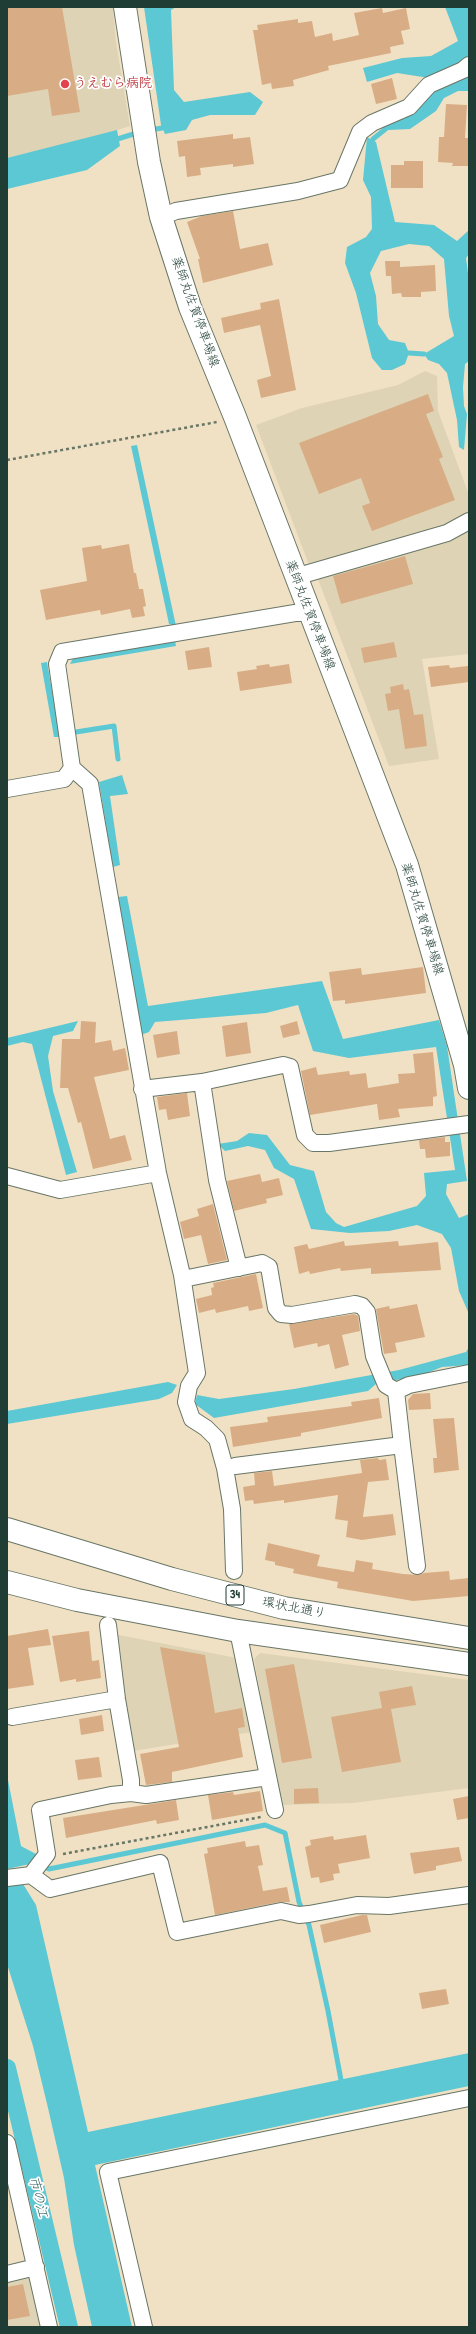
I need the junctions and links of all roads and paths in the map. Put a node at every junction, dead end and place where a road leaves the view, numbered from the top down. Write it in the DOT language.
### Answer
graph roads {
  1 [pos="126,7"];
  2 [pos="466,67"];
  3 [pos="161,218"];
  4 [pos="235,417"];
  5 [pos="7,460"];
  6 [pos="469,521"];
  7 [pos="295,576"];
  8 [pos="310,613"];
  9 [pos="72,768"];
  10 [pos="7,789"];
  11 [pos="467,1065"];
  12 [pos="202,1082"];
  13 [pos="469,1088"];
  14 [pos="142,1089"];
  15 [pos="467,1124"];
  16 [pos="158,1173"];
  17 [pos="7,1176"];
  18 [pos="239,1268"];
  19 [pos="182,1275"];
  20 [pos="469,1373"];
  21 [pos="391,1388"];
  22 [pos="402,1445"];
  23 [pos="235,1466"];
  24 [pos="7,1529"];
  25 [pos="417,1566"];
  26 [pos="234,1571"];
  27 [pos="7,1582"];
  28 [pos="108,1625"];
  29 [pos="238,1631"];
  30 [pos="469,1638"];
  31 [pos="469,1664"];
  32 [pos="117,1699"];
  33 [pos="12,1717"];
  34 [pos="268,1776"];
  35 [pos="131,1793"];
  36 [pos="270,1813"];
  37 [pos="37,1866"];
  38 [pos="7,1878"];
  39 [pos="469,1896"];
  40 [pos="469,2098"];
  41 [pos="7,2143"];
  42 [pos="36,2267"];
  43 [pos="7,2274"];
  44 [pos="49,2327"];
  45 [pos="144,2327"];
  1 -- 3 [label="main road, 薬師丸佐賀停車場線"];
  2 -- 3 [label="street"];
  3 -- 4 [label="main road, 薬師丸佐賀停車場線"];
  4 -- 5 [label="path"];
  4 -- 7 [label="main road, 薬師丸佐賀停車場線"];
  6 -- 7 [label="street"];
  7 -- 8 [label="main road, 薬師丸佐賀停車場線"];
  8 -- 9 [label="street"];
  8 -- 11 [label="main road, 薬師丸佐賀停車場線"];
  9 -- 10 [label="street"];
  9 -- 14 [label="street"];
  11 -- 13 [label="main road, 薬師丸佐賀停車場線"];
  12 -- 14 [label="street"];
  12 -- 15 [label="street"];
  12 -- 18 [label="street"];
  14 -- 16 [label="street"];
  16 -- 17 [label="street"];
  16 -- 19 [label="street"];
  18 -- 19 [label="street"];
  18 -- 21 [label="street"];
  19 -- 26 [label="street"];
  20 -- 21 [label="street"];
  21 -- 22 [label="street"];
  22 -- 23 [label="street"];
  22 -- 25 [label="street"];
  24 -- 30 [label="main road, 環状北通り / 34"];
  27 -- 29 [label="main road"];
  28 -- 32 [label="street"];
  29 -- 31 [label="main road"];
  29 -- 34 [label="street"];
  32 -- 33 [label="street"];
  32 -- 35 [label="street"];
  34 -- 35 [label="street"];
  34 -- 36 [label="street"];
  35 -- 37 [label="street"];
  36 -- 37 [label="path"];
  37 -- 38 [label="street"];
  37 -- 39 [label="street"];
  40 -- 45 [label="street"];
  41 -- 42 [label="street"];
  42 -- 43 [label="street"];
  42 -- 44 [label="street"];
}
